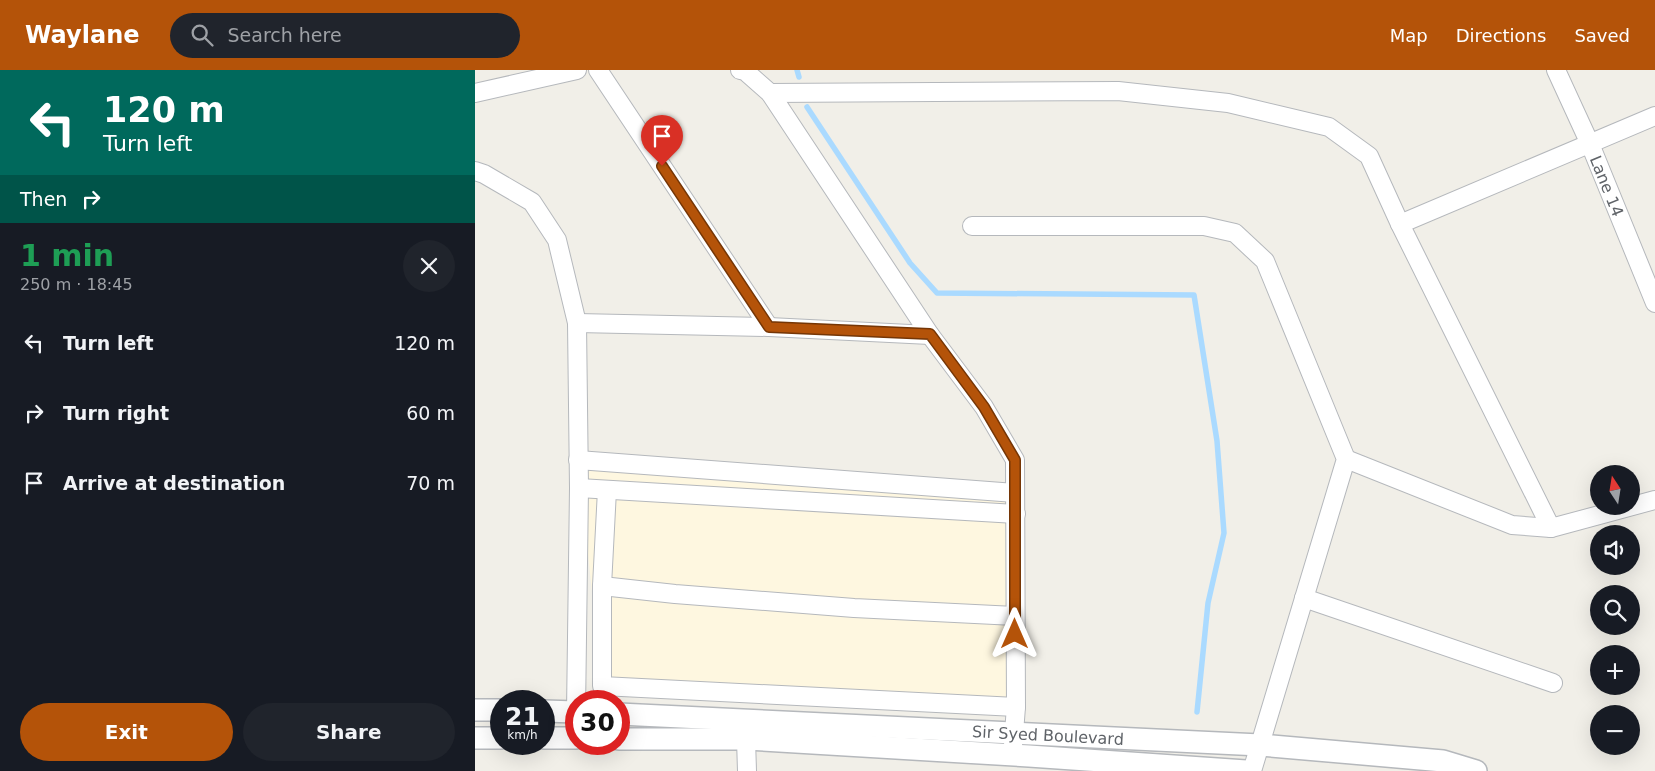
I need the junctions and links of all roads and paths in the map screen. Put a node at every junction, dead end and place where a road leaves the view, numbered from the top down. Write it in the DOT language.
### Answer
graph roads {
  1 [pos="577,70"];
  2 [pos="598,70"];
  3 [pos="740,70"];
  4 [pos="1556,70"];
  5 [pos="475,93"];
  6 [pos="770,93"];
  7 [pos="1655,116"];
  8 [pos="1590,144"];
  9 [pos="475,171"];
  10 [pos="1400,224"];
  11 [pos="972,226"];
  12 [pos="1655,303"];
  13 [pos="577,323"];
  14 [pos="769,327"];
  15 [pos="930,334"];
  16 [pos="1346,459"];
  17 [pos="578,460"];
  18 [pos="579,488"];
  19 [pos="607,490"];
  20 [pos="1015,493"];
  21 [pos="1653,505"];
  22 [pos="1016,514"];
  23 [pos="1551,528"];
  24 [pos="602,586"];
  25 [pos="1304,598"];
  26 [pos="1015,616"];
  27 [pos="1553,683"];
  28 [pos="576,690"];
  29 [pos="1016,707"];
  30 [pos="475,710"];
  31 [pos="490,710"];
  32 [pos="630,714"];
  33 [pos="644,715"];
  34 [pos="1014,733"];
  35 [pos="475,738"];
  36 [pos="490,738"];
  37 [pos="630,739"];
  38 [pos="643,739"];
  39 [pos="746,739"];
  40 [pos="1146,740"];
  41 [pos="1260,745"];
  42 [pos="1012,755"];
  43 [pos="1144,763"];
  44 [pos="747,771"];
  45 [pos="1246,771"];
  46 [pos="1252,771"];
  47 [pos="1476,771"];
  1 -- 5 [label="street"];
  2 -- 14 [label="street"];
  3 -- 6 [label="street"];
  4 -- 8 [label="street, Lane 14"];
  6 -- 10 [label="street"];
  6 -- 15 [label="street"];
  7 -- 8 [label="street"];
  8 -- 10 [label="street"];
  8 -- 12 [label="street, Lane 14"];
  9 -- 13 [label="street"];
  10 -- 23 [label="street"];
  11 -- 16 [label="street"];
  13 -- 14 [label="street"];
  13 -- 17 [label="street"];
  14 -- 15 [label="street"];
  15 -- 20 [label="street"];
  16 -- 23 [label="street"];
  16 -- 25 [label="street"];
  17 -- 18 [label="street"];
  17 -- 20 [label="street"];
  18 -- 19 [label="street"];
  18 -- 28 [label="street"];
  19 -- 22 [label="street"];
  19 -- 24 [label="street"];
  20 -- 22 [label="street"];
  21 -- 23 [label="street"];
  22 -- 26 [label="street"];
  24 -- 26 [label="street"];
  24 -- 29 [label="street"];
  25 -- 27 [label="street"];
  25 -- 41 [label="street"];
  26 -- 29 [label="street"];
  29 -- 34 [label="street"];
  30 -- 31 [label="street"];
  32 -- 33 [label="street, Sir Syed Boulevard"];
  33 -- 34 [label="street, Sir Syed Boulevard"];
  33 -- 38 [label="street"];
  34 -- 40 [label="street, Sir Syed Boulevard"];
  34 -- 42 [label="street"];
  35 -- 36 [label="street"];
  37 -- 38 [label="street, Sir Syed Boulevard"];
  38 -- 39 [label="street, Sir Syed Boulevard"];
  39 -- 42 [label="street, Sir Syed Boulevard"];
  39 -- 44 [label="street"];
  40 -- 41 [label="street, Sir Syed Boulevard"];
  40 -- 43 [label="street"];
  41 -- 46 [label="street"];
  41 -- 47 [label="street, Sir Syed Boulevard"];
  42 -- 43 [label="street, Sir Syed Boulevard"];
  43 -- 45 [label="street, Sir Syed Boulevard"];
}
